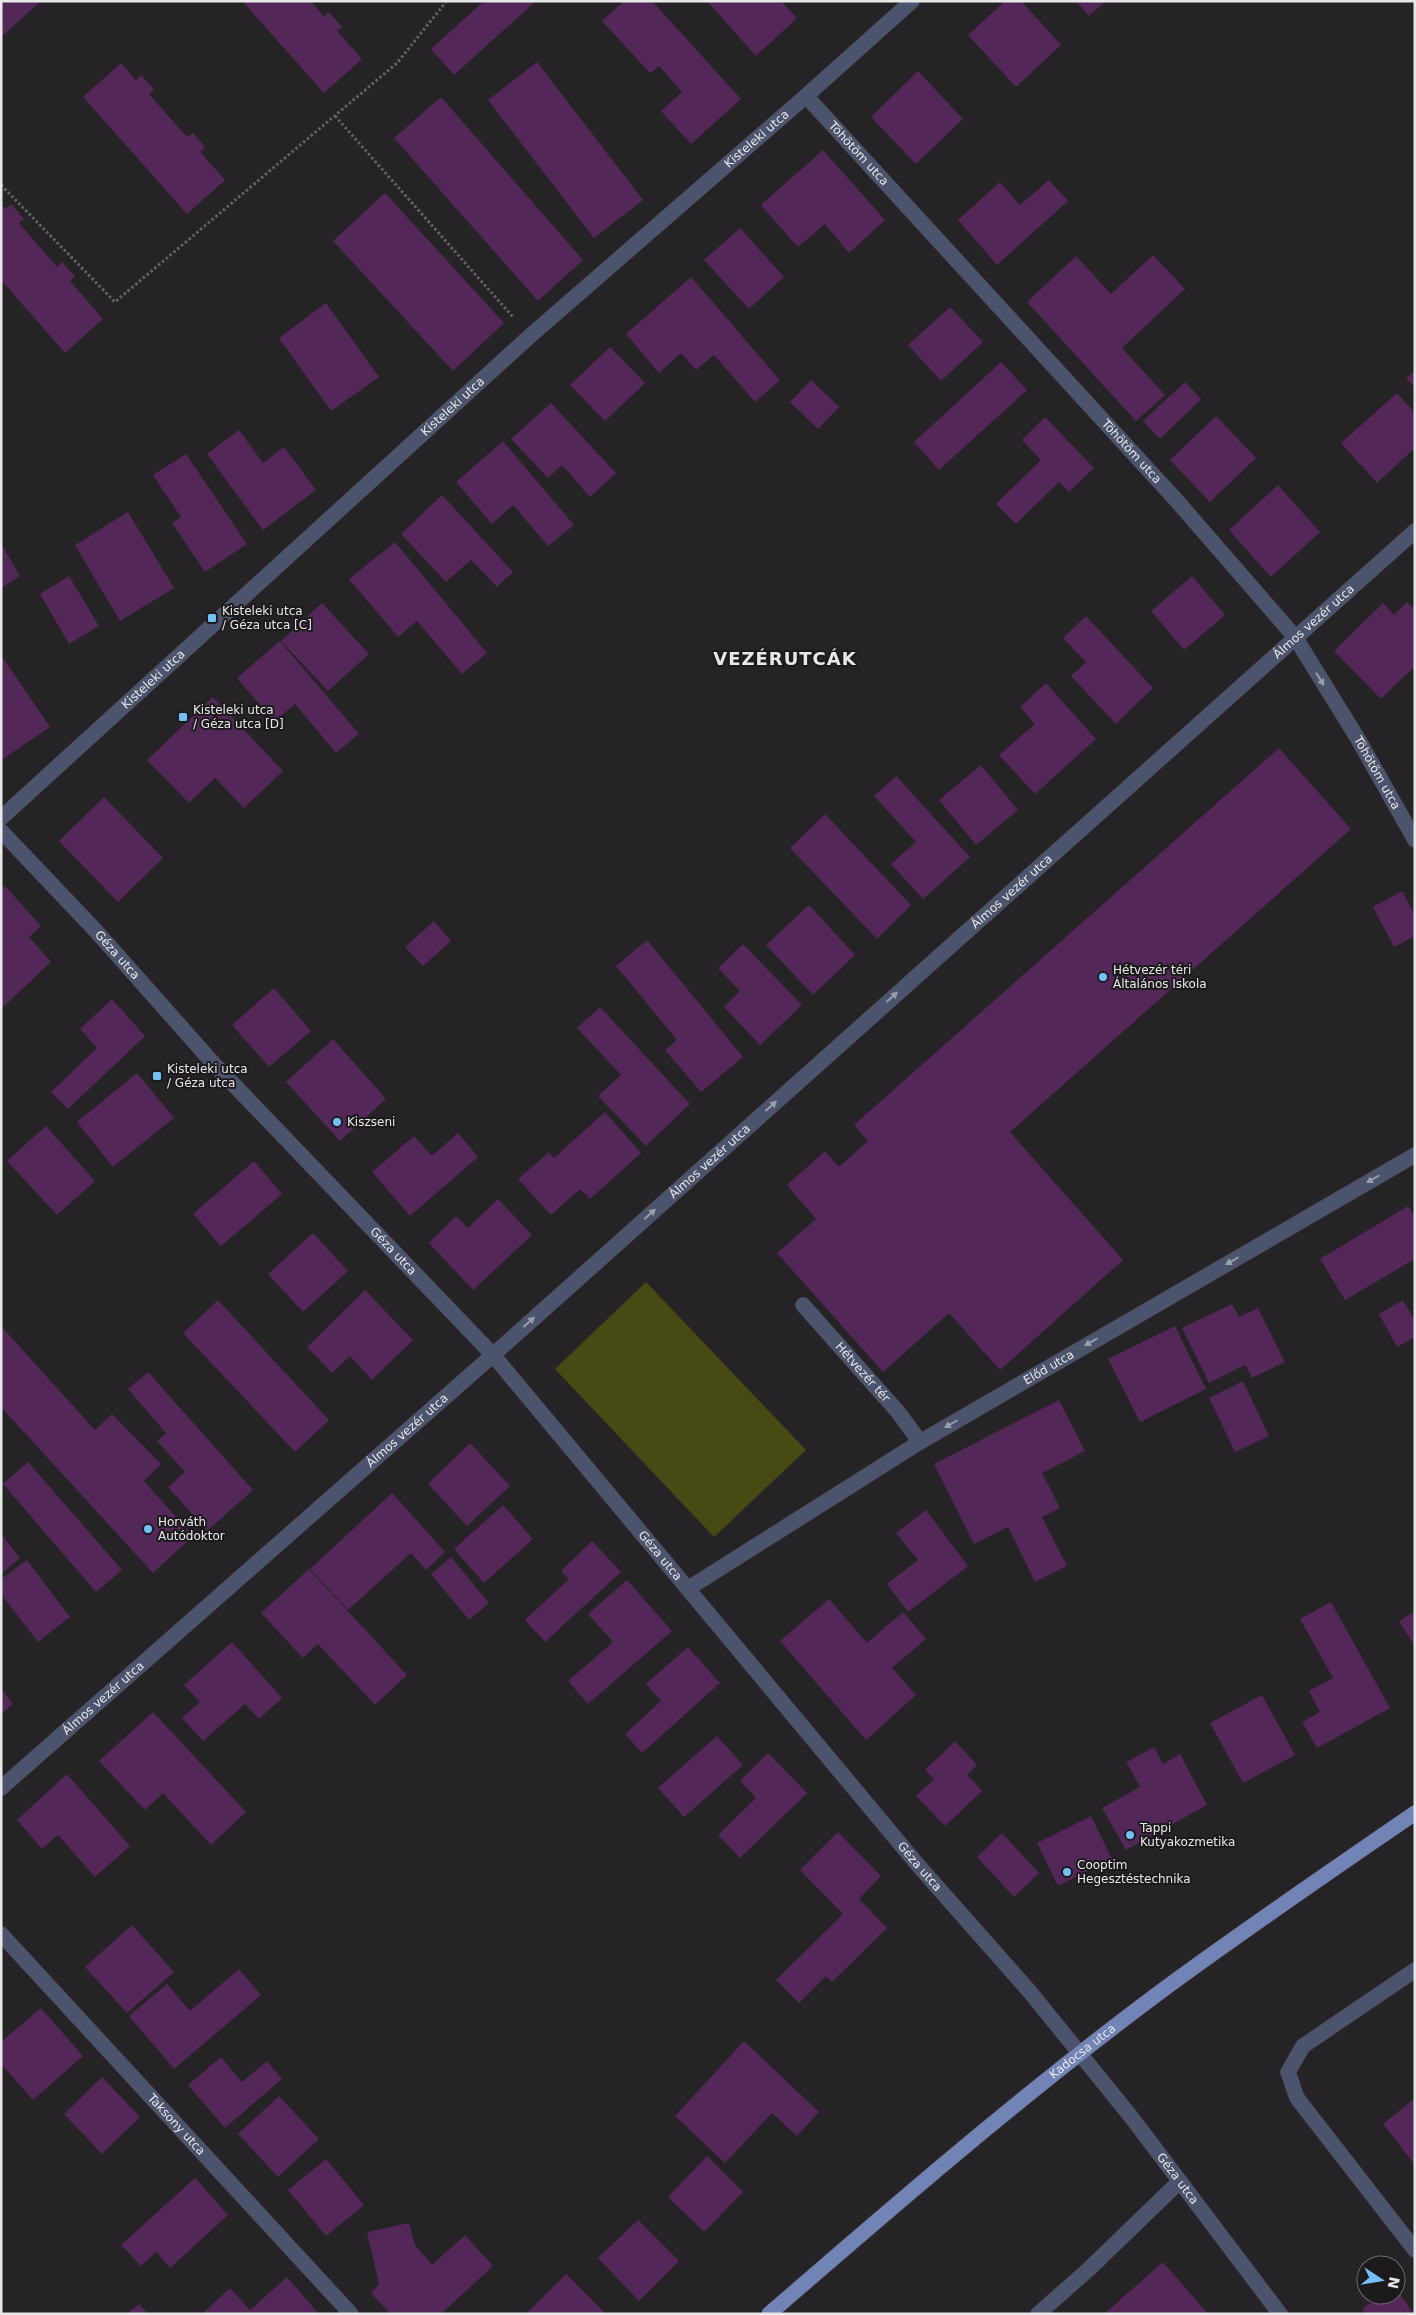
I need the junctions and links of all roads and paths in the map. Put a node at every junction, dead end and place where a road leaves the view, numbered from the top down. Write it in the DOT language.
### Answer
graph roads {
  1 [pos="912,1"];
  2 [pos="446,2"];
  3 [pos="806,96"];
  4 [pos="334,116"];
  5 [pos="1,185"];
  6 [pos="530,336"];
  7 [pos="1415,531"];
  8 [pos="1294,637"];
  9 [pos="1,818"];
  10 [pos="1,831"];
  11 [pos="1415,840"];
  12 [pos="1415,1155"];
  13 [pos="803,1305"];
  14 [pos="493,1355"];
  15 [pos="920,1442"];
  16 [pos="689,1588"];
  17 [pos="1,1788"];
  18 [pos="1415,1813"];
  19 [pos="1,1934"];
  20 [pos="1415,1970"];
  21 [pos="1080,2054"];
  22 [pos="1180,2181"];
  23 [pos="1415,2250"];
  24 [pos="350,2314"];
  25 [pos="769,2314"];
  26 [pos="1038,2314"];
  27 [pos="1280,2314"];
  1 -- 3 [label="street, Kisteleki utca"];
  2 -- 4 [label="path"];
  3 -- 6 [label="street, Kisteleki utca"];
  3 -- 8 [label="street, Töhötöm utca"];
  4 -- 5 [label="path"];
  4 -- 6 [label="path"];
  6 -- 9 [label="street, Kisteleki utca"];
  7 -- 8 [label="street, Álmos vezér utca"];
  8 -- 11 [label="street, Töhötöm utca, one-way"];
  14 -- 8 [label="street, Álmos vezér utca, one-way"];
  10 -- 14 [label="street, Géza utca"];
  12 -- 15 [label="street, Előd utca, one-way"];
  13 -- 15 [label="street, Hétvezér tér"];
  14 -- 16 [label="street, Géza utca"];
  14 -- 17 [label="street, Álmos vezér utca"];
  15 -- 16 [label="street, Előd utca"];
  16 -- 21 [label="street, Géza utca"];
  18 -- 21 [label="main road, Kadocsa utca"];
  19 -- 24 [label="street, Taksony utca"];
  20 -- 23 [label="street"];
  21 -- 22 [label="street, Géza utca"];
  21 -- 25 [label="main road, Kadocsa utca"];
  22 -- 26 [label="street"];
  22 -- 27 [label="street, Géza utca"];
}
